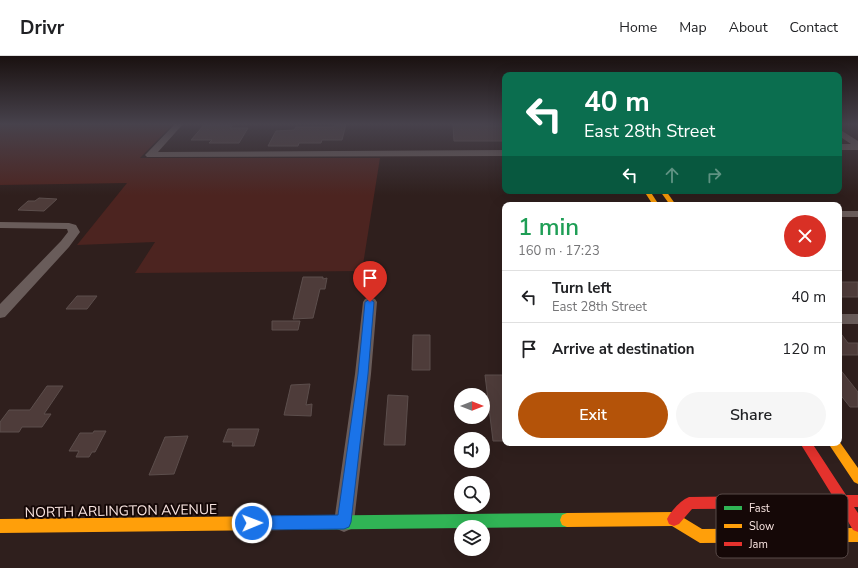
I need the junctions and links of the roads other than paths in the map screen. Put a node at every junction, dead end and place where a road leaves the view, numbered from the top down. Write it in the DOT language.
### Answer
graph roads {
  1 [pos="157,148"];
  2 [pos="502,153"];
  3 [pos="842,214"];
  4 [pos="858,214"];
  5 [pos="0,225"];
  6 [pos="370,302"];
  7 [pos="0,313"];
  8 [pos="842,319"];
  9 [pos="858,319"];
  10 [pos="808,446"];
  11 [pos="836,446"];
  12 [pos="858,478"];
  13 [pos="838,494"];
  14 [pos="858,501"];
  15 [pos="848,502"];
  16 [pos="716,503"];
  17 [pos="848,510"];
  18 [pos="674,519"];
  19 [pos="344,522"];
  20 [pos="858,525"];
  21 [pos="0,526"];
  22 [pos="848,535"];
  23 [pos="858,535"];
  24 [pos="716,536"];
  1 -- 2 [label="street"];
  3 -- 4 [label="street"];
  5 -- 7 [label="street"];
  6 -- 19 [label="street"];
  8 -- 9 [label="street"];
  10 -- 13 [label="main road"];
  11 -- 12 [label="main road"];
  14 -- 15 [label="main road"];
  16 -- 18 [label="main road"];
  17 -- 20 [label="main road"];
  18 -- 19 [label="main road, NORTH ARLINGTON AVENUE"];
  18 -- 24 [label="main road"];
  19 -- 21 [label="main road, NORTH ARLINGTON AVENUE"];
  22 -- 23 [label="main road"];
}
